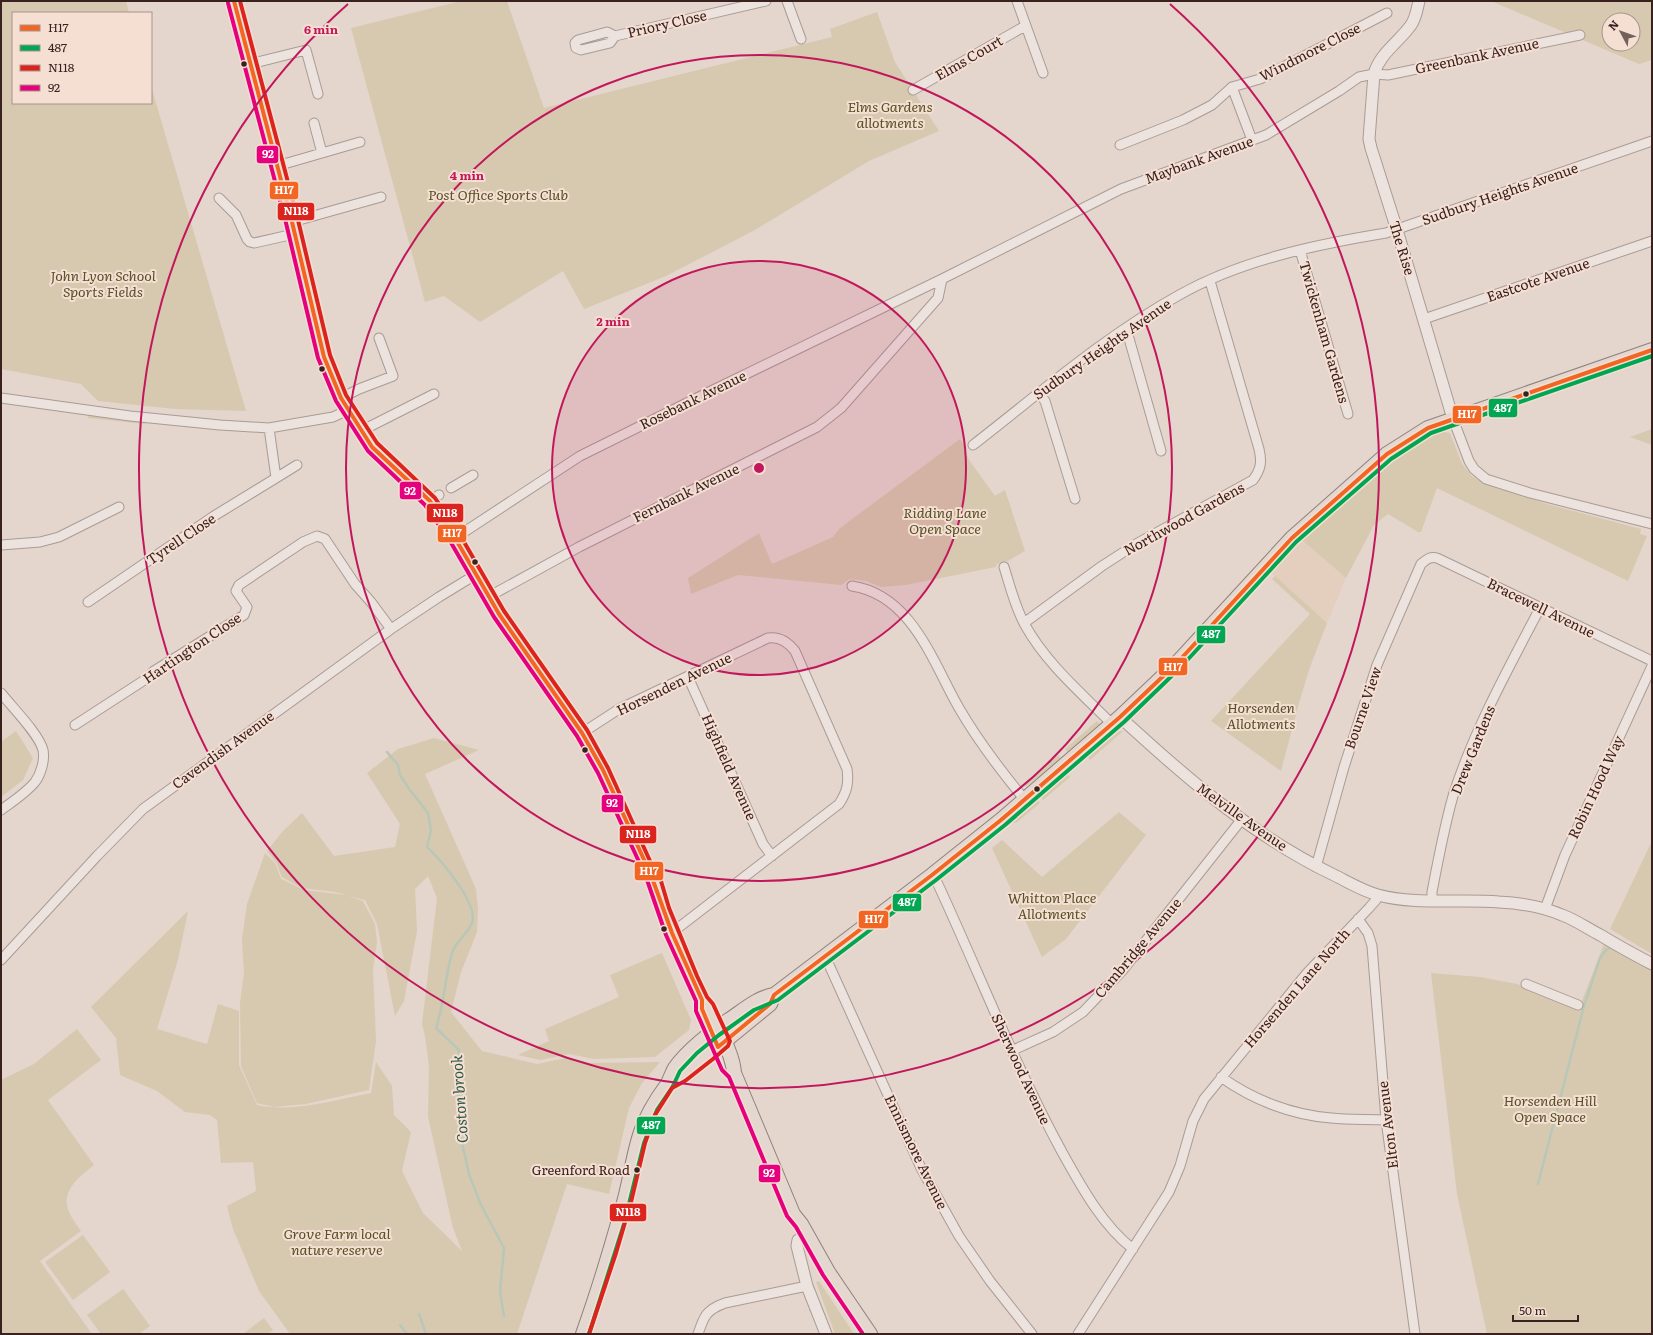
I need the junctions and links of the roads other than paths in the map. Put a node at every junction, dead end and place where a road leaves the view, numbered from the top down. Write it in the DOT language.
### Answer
graph roads {
  1 [pos="234,1"];
  2 [pos="766,1"];
  3 [pos="787,1"];
  4 [pos="1017,1"];
  5 [pos="1419,1"];
  6 [pos="1387,13"];
  7 [pos="1026,26"];
  8 [pos="1580,35"];
  9 [pos="615,36"];
  10 [pos="801,39"];
  11 [pos="250,64"];
  12 [pos="1043,73"];
  13 [pos="1374,74"];
  14 [pos="1232,87"];
  15 [pos="913,90"];
  16 [pos="318,94"];
  17 [pos="314,123"];
  18 [pos="1252,140"];
  19 [pos="1652,141"];
  20 [pos="360,142"];
  21 [pos="1120,145"];
  22 [pos="322,153"];
  23 [pos="277,166"];
  24 [pos="219,198"];
  25 [pos="381,198"];
  26 [pos="293,228"];
  27 [pos="1397,230"];
  28 [pos="1652,241"];
  29 [pos="1300,250"];
  30 [pos="942,279"];
  31 [pos="1210,281"];
  32 [pos="1424,319"];
  33 [pos="1124,330"];
  34 [pos="379,338"];
  35 [pos="1652,350"];
  36 [pos="434,394"];
  37 [pos="1039,394"];
  38 [pos="1,398"];
  39 [pos="344,404"];
  40 [pos="1348,414"];
  41 [pos="1453,419"];
  42 [pos="269,428"];
  43 [pos="361,430"];
  44 [pos="973,445"];
  45 [pos="1161,451"];
  46 [pos="297,465"];
  47 [pos="473,475"];
  48 [pos="276,478"];
  49 [pos="451,488"];
  50 [pos="1075,499"];
  51 [pos="119,507"];
  52 [pos="1652,524"];
  53 [pos="454,538"];
  54 [pos="1,545"];
  55 [pos="1429,558"];
  56 [pos="1004,567"];
  57 [pos="476,575"];
  58 [pos="852,586"];
  59 [pos="488,597"];
  60 [pos="88,602"];
  61 [pos="1540,608"];
  62 [pos="1024,623"];
  63 [pos="391,629"];
  64 [pos="1652,661"];
  65 [pos="1652,666"];
  66 [pos="688,677"];
  67 [pos="1,693"];
  68 [pos="1116,720"];
  69 [pos="75,725"];
  70 [pos="582,733"];
  71 [pos="1025,800"];
  72 [pos="1,810"];
  73 [pos="1242,819"];
  74 [pos="772,856"];
  75 [pos="1316,867"];
  76 [pos="932,875"];
  77 [pos="1378,895"];
  78 [pos="1432,901"];
  79 [pos="1545,909"];
  80 [pos="1358,919"];
  81 [pos="672,931"];
  82 [pos="825,956"];
  83 [pos="1,960"];
  84 [pos="1652,964"];
  85 [pos="1526,984"];
  86 [pos="774,995"];
  87 [pos="1578,1005"];
  88 [pos="715,1030"];
  89 [pos="721,1044"];
  90 [pos="1011,1051"];
  91 [pos="1221,1077"];
  92 [pos="668,1083"];
  93 [pos="1386,1120"];
  94 [pos="807,1236"];
  95 [pos="1133,1249"];
  96 [pos="807,1286"];
  97 [pos="583,1334"];
  98 [pos="698,1334"];
  99 [pos="826,1334"];
  100 [pos="870,1334"];
  101 [pos="1032,1334"];
  102 [pos="1078,1334"];
  103 [pos="1415,1334"];
  1 -- 11 [label="main road"];
  2 -- 9 [label="street, Priory Close"];
  3 -- 10 [label="street"];
  4 -- 7 [label="street"];
  5 -- 13 [label="street"];
  6 -- 14 [label="street, Windmore Close"];
  7 -- 12 [label="street"];
  7 -- 15 [label="street, Elms Court"];
  8 -- 13 [label="street, Greenbank Avenue"];
  11 -- 16 [label="street"];
  11 -- 23 [label="main road"];
  13 -- 18 [label="street, Maybank Avenue"];
  13 -- 27 [label="street, The Rise"];
  14 -- 18 [label="street"];
  14 -- 21 [label="street, Windmore Close"];
  17 -- 22 [label="street"];
  18 -- 30 [label="street, Maybank Avenue"];
  19 -- 27 [label="street, Sudbury Heights Avenue"];
  20 -- 22 [label="street"];
  22 -- 23 [label="street"];
  23 -- 26 [label="main road"];
  24 -- 26 [label="street"];
  25 -- 26 [label="street"];
  26 -- 39 [label="main road"];
  27 -- 29 [label="street, Sudbury Heights Avenue"];
  27 -- 32 [label="street, The Rise"];
  28 -- 32 [label="street, Eastcote Avenue"];
  29 -- 31 [label="street, Sudbury Heights Avenue"];
  29 -- 40 [label="street, Twickenham Gardens"];
  30 -- 53 [label="street, Rosebank Avenue"];
  30 -- 59 [label="street, Fernbank Avenue"];
  31 -- 33 [label="street, Sudbury Heights Avenue"];
  31 -- 62 [label="street, Northwood Gardens"];
  32 -- 41 [label="street, The Rise"];
  33 -- 37 [label="street, Sudbury Heights Avenue"];
  33 -- 45 [label="street"];
  34 -- 39 [label="street"];
  35 -- 41 [label="main road"];
  36 -- 43 [label="street"];
  37 -- 44 [label="street, Sudbury Heights Avenue"];
  37 -- 50 [label="street"];
  38 -- 42 [label="street"];
  39 -- 42 [label="street"];
  39 -- 43 [label="main road"];
  41 -- 52 [label="street"];
  41 -- 68 [label="main road"];
  42 -- 48 [label="street"];
  43 -- 53 [label="main road"];
  46 -- 48 [label="street, Tyrell Close"];
  47 -- 49 [label="street"];
  48 -- 60 [label="street, Tyrell Close"];
  51 -- 54 [label="street"];
  53 -- 57 [label="main road"];
  55 -- 61 [label="street, Bracewell Avenue"];
  55 -- 75 [label="street, Bourne View"];
  56 -- 62 [label="street"];
  57 -- 59 [label="main road"];
  57 -- 63 [label="street, Cavendish Avenue"];
  58 -- 71 [label="street"];
  59 -- 70 [label="main road"];
  61 -- 64 [label="street, Bracewell Avenue"];
  61 -- 78 [label="street, Drew Gardens"];
  62 -- 68 [label="street"];
  63 -- 69 [label="street, Hartington Close"];
  63 -- 83 [label="street, Cavendish Avenue"];
  65 -- 79 [label="street, Robin Hood Way"];
  66 -- 70 [label="street, Horsenden Avenue"];
  66 -- 74 [label="street, Highfield Avenue"];
  66 -- 74 [label="street, Horsenden Avenue"];
  67 -- 72 [label="street"];
  68 -- 71 [label="main road"];
  68 -- 73 [label="street, Melville Avenue"];
  70 -- 81 [label="main road"];
  71 -- 76 [label="main road"];
  73 -- 75 [label="street, Melville Avenue"];
  73 -- 90 [label="street, Cambridge Avenue"];
  74 -- 81 [label="street"];
  75 -- 77 [label="street, Melville Avenue"];
  76 -- 82 [label="main road"];
  76 -- 90 [label="street, Sherwood Avenue"];
  77 -- 78 [label="street"];
  77 -- 80 [label="street, Horsenden Lane North"];
  78 -- 79 [label="street"];
  79 -- 84 [label="street"];
  80 -- 91 [label="street, Horsenden Lane North"];
  80 -- 93 [label="street, Elton Avenue"];
  81 -- 88 [label="main road"];
  82 -- 86 [label="main road"];
  82 -- 101 [label="street, Ennismore Avenue"];
  85 -- 87 [label="street"];
  86 -- 88 [label="main road"];
  86 -- 89 [label="main road"];
  88 -- 89 [label="main road"];
  88 -- 92 [label="main road"];
  89 -- 92 [label="main road"];
  89 -- 94 [label="main road"];
  90 -- 95 [label="street, Sherwood Avenue"];
  91 -- 93 [label="street"];
  91 -- 95 [label="street, Horsenden Lane North"];
  92 -- 97 [label="main road"];
  93 -- 103 [label="street, Elton Avenue"];
  94 -- 96 [label="street"];
  94 -- 100 [label="main road"];
  95 -- 102 [label="street, Horsenden Lane North"];
  96 -- 98 [label="street"];
  96 -- 99 [label="street"];
}
